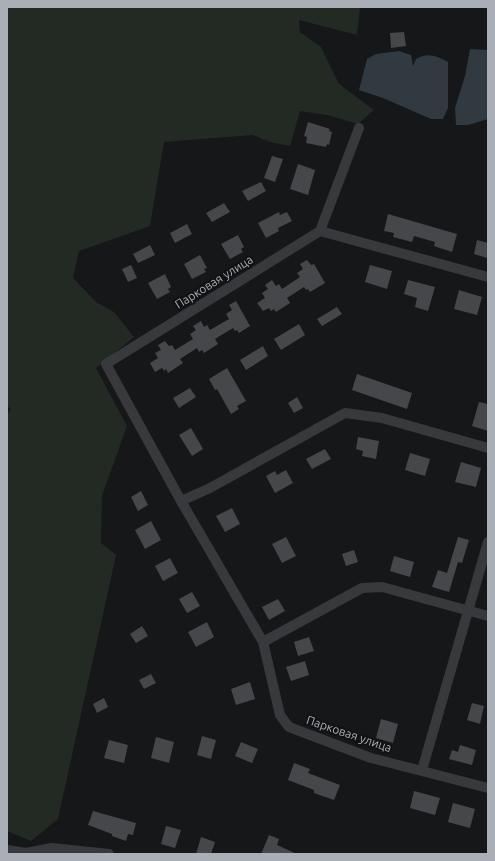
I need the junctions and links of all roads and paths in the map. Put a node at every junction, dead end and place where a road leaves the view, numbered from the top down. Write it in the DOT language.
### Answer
graph roads {
  1 [pos="359,128"];
  2 [pos="320,231"];
  3 [pos="488,277"];
  4 [pos="488,448"];
  5 [pos="181,501"];
  6 [pos="488,542"];
  7 [pos="469,611"];
  8 [pos="488,616"];
  9 [pos="263,642"];
  10 [pos="422,770"];
  11 [pos="488,788"];
  12 [pos="7,850"];
  13 [pos="109,854"];
  1 -- 2 [label="street"];
  2 -- 3 [label="street"];
  2 -- 5 [label="street, Парковая улица"];
  4 -- 5 [label="street"];
  5 -- 9 [label="street, Парковая улица"];
  6 -- 7 [label="street"];
  7 -- 8 [label="street"];
  7 -- 9 [label="street"];
  7 -- 10 [label="street"];
  9 -- 10 [label="street, Парковая улица"];
  10 -- 11 [label="street, Парковая улица"];
  12 -- 13 [label="street"];
}
